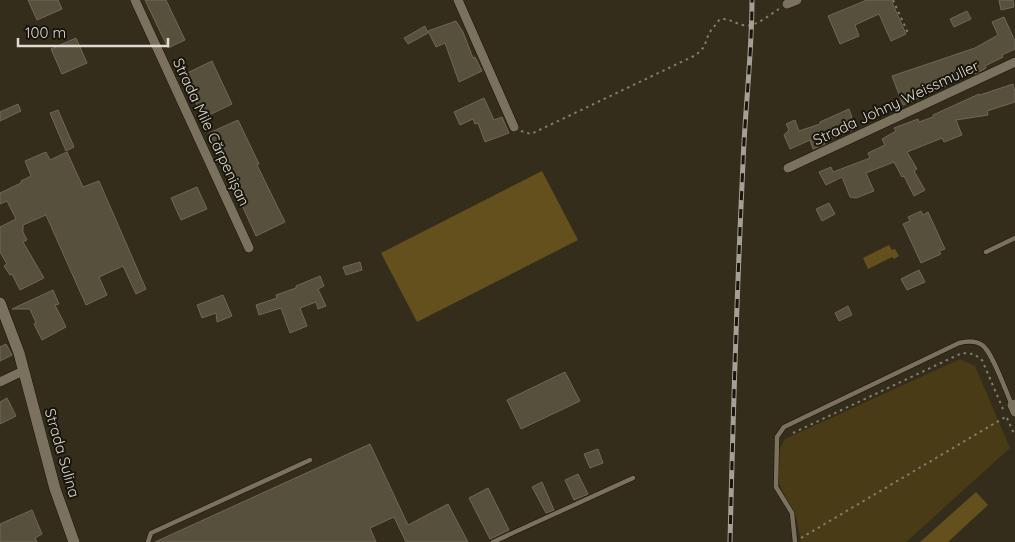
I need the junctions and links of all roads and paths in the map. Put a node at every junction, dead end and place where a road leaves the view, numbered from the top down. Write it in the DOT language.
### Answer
graph roads {
  1 [pos="135,0"];
  2 [pos="458,0"];
  3 [pos="797,0"];
  4 [pos="893,0"];
  5 [pos="787,4"];
  6 [pos="908,33"];
  7 [pos="1015,62"];
  8 [pos="514,126"];
  9 [pos="788,168"];
  10 [pos="1015,238"];
  11 [pos="249,248"];
  12 [pos="986,252"];
  13 [pos="0,303"];
  14 [pos="23,370"];
  15 [pos="0,382"];
  16 [pos="1012,409"];
  17 [pos="794,433"];
  18 [pos="1015,436"];
  19 [pos="310,460"];
  20 [pos="633,478"];
  21 [pos="74,542"];
  22 [pos="148,542"];
  23 [pos="492,542"];
  24 [pos="795,542"];
  1 -- 11 [label="street, Strada Mile Cărpenișan"];
  2 -- 8 [label="street"];
  3 -- 5 [label="street"];
  4 -- 6 [label="path"];
  5 -- 8 [label="path"];
  7 -- 9 [label="street, Strada Johny Weissmuller"];
  10 -- 12 [label="lane"];
  13 -- 14 [label="street, Strada Sulina"];
  14 -- 15 [label="street"];
  14 -- 21 [label="street, Strada Sulina"];
  16 -- 17 [label="path"];
  16 -- 18 [label="path"];
  16 -- 24 [label="path"];
  16 -- 24 [label="lane"];
  19 -- 22 [label="lane"];
  20 -- 23 [label="lane"];
}
